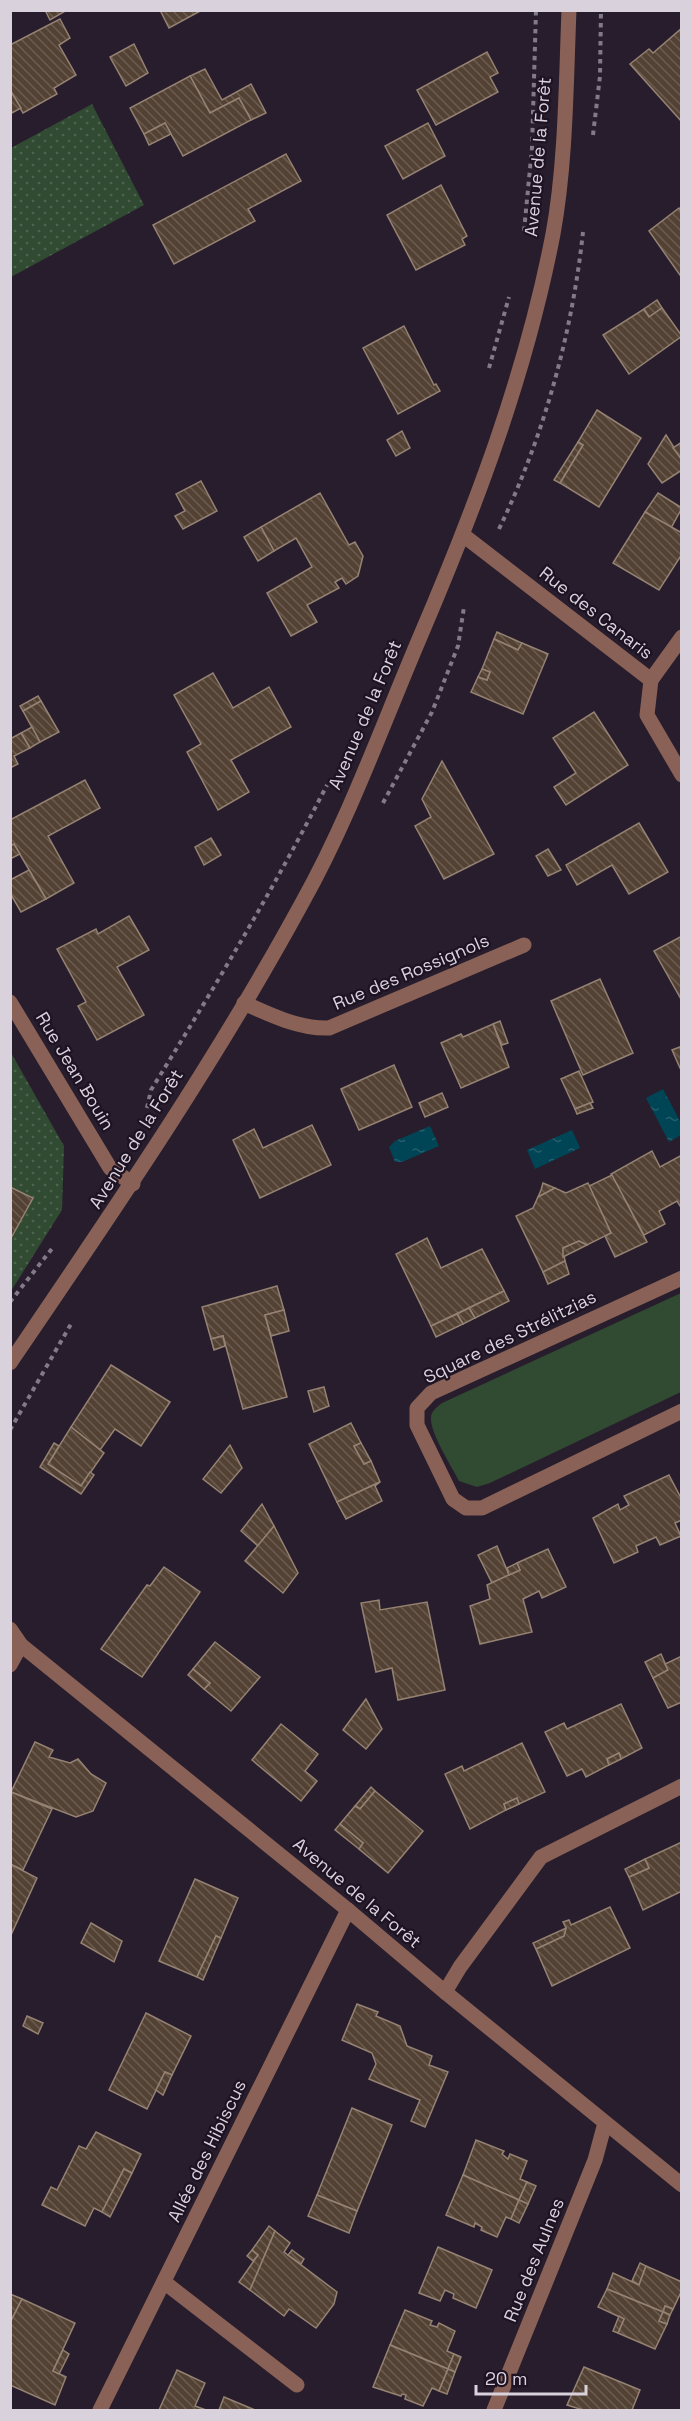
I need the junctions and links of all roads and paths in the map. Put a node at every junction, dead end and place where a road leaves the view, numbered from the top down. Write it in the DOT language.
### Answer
graph roads {
  1 [pos="536,10"];
  2 [pos="569,10"];
  3 [pos="523,237"];
  4 [pos="509,294"];
  5 [pos="487,375"];
  6 [pos="462,535"];
  7 [pos="681,637"];
  8 [pos="651,680"];
  9 [pos="681,775"];
  10 [pos="330,780"];
  11 [pos="524,945"];
  12 [pos="10,1002"];
  13 [pos="244,1003"];
  14 [pos="146,1114"];
  15 [pos="133,1184"];
  16 [pos="55,1245"];
  17 [pos="681,1278"];
  18 [pos="10,1302"];
  19 [pos="10,1363"];
  20 [pos="681,1411"];
  21 [pos="10,1629"];
  22 [pos="21,1646"];
  23 [pos="10,1665"];
  24 [pos="681,1786"];
  25 [pos="348,1910"];
  26 [pos="445,1992"];
  27 [pos="605,2123"];
  28 [pos="681,2185"];
  29 [pos="164,2282"];
  30 [pos="297,2385"];
  31 [pos="100,2410"];
  32 [pos="494,2410"];
  1 -- 3 [label="path"];
  2 -- 6 [label="street, Avenue de la Forêt"];
  4 -- 5 [label="path"];
  6 -- 8 [label="street, Rue des Canaris"];
  6 -- 13 [label="street, Avenue de la Forêt"];
  7 -- 8 [label="street"];
  8 -- 9 [label="street, Rue des Canaris"];
  10 -- 14 [label="path"];
  11 -- 13 [label="street, Rue des Rossignols"];
  12 -- 15 [label="street, Rue Jean Bouin"];
  13 -- 15 [label="street, Avenue de la Forêt"];
  15 -- 19 [label="street, Avenue de la Forêt"];
  16 -- 18 [label="path"];
  17 -- 20 [label="street, Square des Strélitzias"];
  21 -- 22 [label="street, Avenue de la Forêt"];
  22 -- 23 [label="street"];
  22 -- 25 [label="street, Avenue de la Forêt"];
  24 -- 26 [label="street"];
  25 -- 26 [label="street, Avenue de la Forêt"];
  25 -- 29 [label="street, Allée des Hibiscus"];
  26 -- 27 [label="street, Avenue de la Forêt"];
  27 -- 28 [label="street, Avenue de la Forêt"];
  27 -- 32 [label="street, Rue des Aulnes"];
  29 -- 30 [label="street"];
  29 -- 31 [label="street, Allée des Hibiscus"];
}
